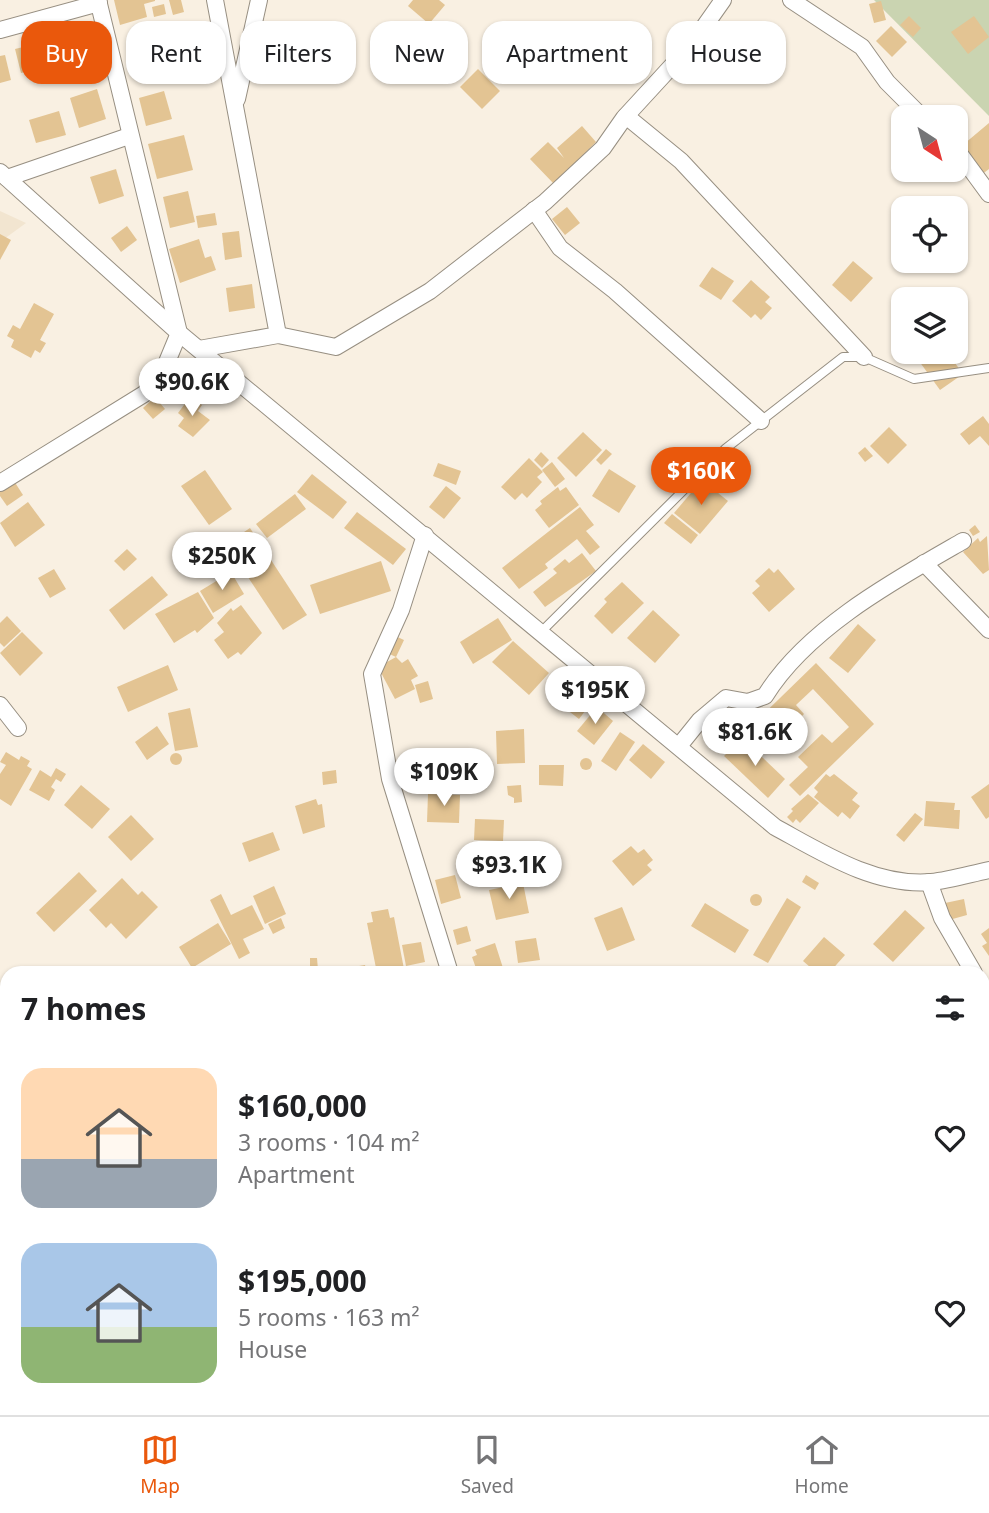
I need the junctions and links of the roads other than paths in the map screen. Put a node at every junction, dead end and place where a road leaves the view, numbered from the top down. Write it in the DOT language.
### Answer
graph roads {
  1 [pos="215,0"];
  2 [pos="259,0"];
  3 [pos="723,0"];
  4 [pos="791,0"];
  5 [pos="98,2"];
  6 [pos="0,30"];
  7 [pos="910,105"];
  8 [pos="235,108"];
  9 [pos="626,116"];
  10 [pos="129,136"];
  11 [pos="968,165"];
  12 [pos="3,175"];
  13 [pos="989,194"];
  14 [pos="534,211"];
  15 [pos="179,333"];
  16 [pos="278,335"];
  17 [pos="199,348"];
  18 [pos="864,357"];
  19 [pos="989,368"];
  20 [pos="761,421"];
  21 [pos="0,483"];
  22 [pos="425,535"];
  23 [pos="963,541"];
  24 [pos="924,563"];
  25 [pos="989,630"];
  26 [pos="539,634"];
  27 [pos="0,705"];
  28 [pos="18,728"];
  29 [pos="680,746"];
  30 [pos="989,870"];
  31 [pos="929,882"];
  32 [pos="448,966"];
  33 [pos="970,966"];
  1 -- 8 [label="street"];
  2 -- 8 [label="street"];
  3 -- 9 [label="street"];
  4 -- 7 [label="street"];
  5 -- 6 [label="street"];
  5 -- 10 [label="street"];
  8 -- 16 [label="street"];
  9 -- 14 [label="street"];
  9 -- 18 [label="street"];
  10 -- 12 [label="street"];
  10 -- 15 [label="street"];
  11 -- 13 [label="street"];
  12 -- 15 [label="street"];
  14 -- 16 [label="street"];
  14 -- 20 [label="street"];
  15 -- 17 [label="street"];
  15 -- 21 [label="street"];
  16 -- 17 [label="street"];
  17 -- 22 [label="street"];
  18 -- 19 [label="lane"];
  18 -- 20 [label="lane"];
  20 -- 26 [label="lane"];
  22 -- 26 [label="street"];
  22 -- 32 [label="street"];
  23 -- 24 [label="street"];
  24 -- 25 [label="street"];
  24 -- 29 [label="street"];
  26 -- 29 [label="street"];
  27 -- 28 [label="street"];
  29 -- 31 [label="street"];
  30 -- 31 [label="street"];
  31 -- 33 [label="street"];
}
